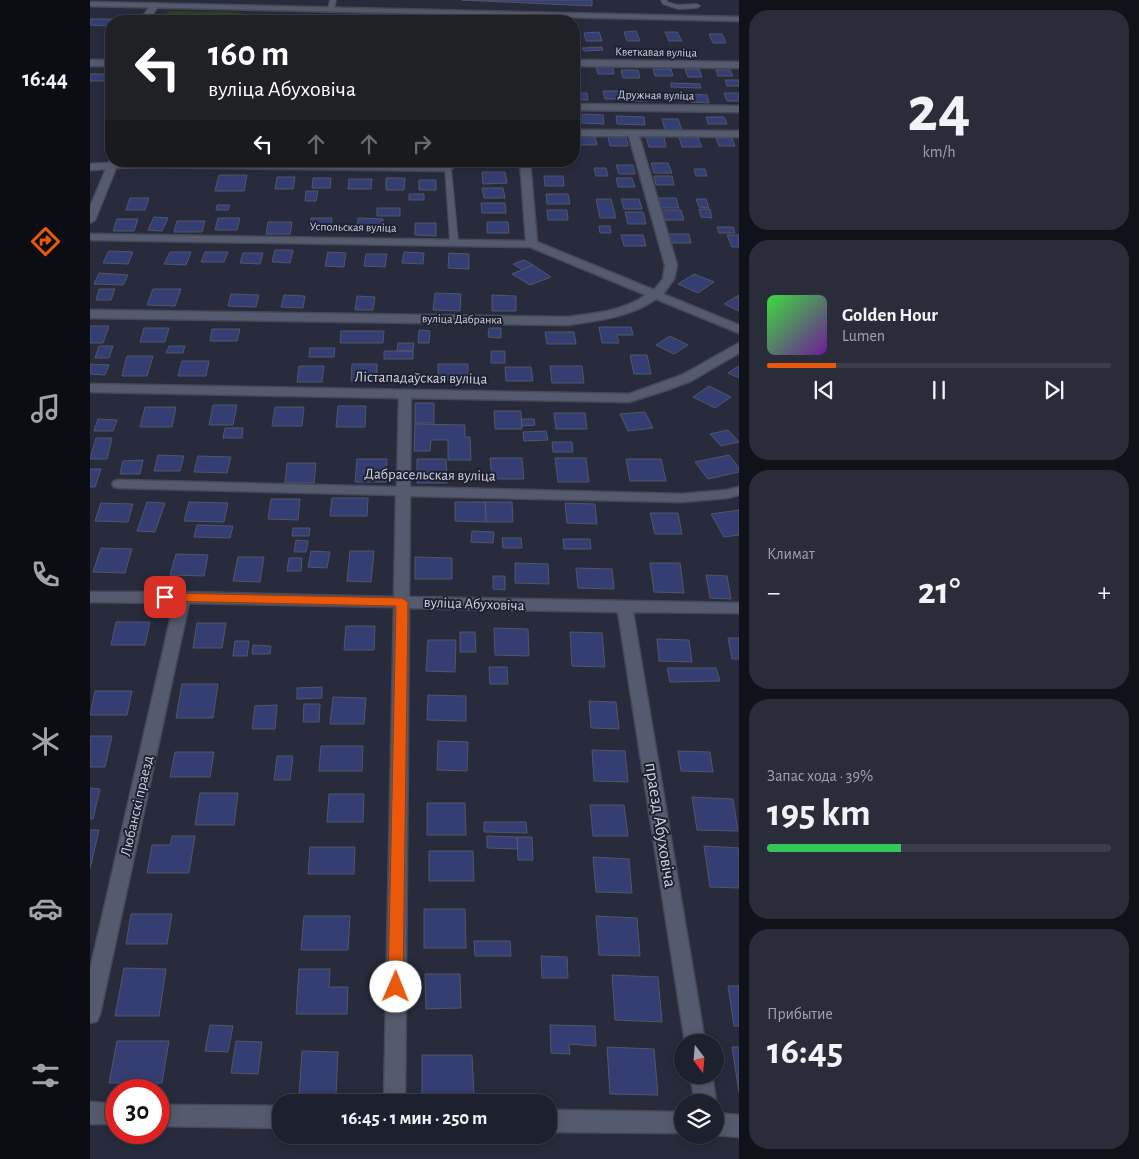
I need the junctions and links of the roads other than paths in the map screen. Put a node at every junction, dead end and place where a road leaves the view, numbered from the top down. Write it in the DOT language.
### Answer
graph roads {
  1 [pos="664,0"];
  2 [pos="90,4"];
  3 [pos="332,4"];
  4 [pos="155,5"];
  5 [pos="697,6"];
  6 [pos="148,15"];
  7 [pos="739,19"];
  8 [pos="90,63"];
  9 [pos="105,63"];
  10 [pos="580,63"];
  11 [pos="739,65"];
  12 [pos="580,107"];
  13 [pos="739,109"];
  14 [pos="580,133"];
  15 [pos="633,133"];
  16 [pos="739,134"];
  17 [pos="105,165"];
  18 [pos="90,167"];
  19 [pos="112,167"];
  20 [pos="374,167"];
  21 [pos="526,167"];
  22 [pos="448,168"];
  23 [pos="90,220"];
  24 [pos="90,237"];
  25 [pos="454,242"];
  26 [pos="532,244"];
  27 [pos="657,295"];
  28 [pos="90,314"];
  29 [pos="739,329"];
  30 [pos="739,347"];
  31 [pos="90,388"];
  32 [pos="405,394"];
  33 [pos="119,484"];
  34 [pos="402,490"];
  35 [pos="739,491"];
  36 [pos="90,597"];
  37 [pos="183,597"];
  38 [pos="402,602"];
  39 [pos="625,608"];
  40 [pos="739,608"];
  41 [pos="90,1014"];
  42 [pos="695,1034"];
  43 [pos="394,1094"];
  44 [pos="90,1114"];
  45 [pos="105,1114"];
  46 [pos="170,1115"];
  47 [pos="272,1116"];
  48 [pos="557,1121"];
  49 [pos="674,1123"];
  50 [pos="724,1125"];
  51 [pos="739,1126"];
  1 -- 5 [label="lane"];
  2 -- 4 [label="street"];
  3 -- 4 [label="street"];
  3 -- 7 [label="street"];
  4 -- 6 [label="street"];
  8 -- 9 [label="street"];
  10 -- 11 [label="street, Кветкавая вуліца"];
  12 -- 13 [label="street, Дружная вуліца"];
  14 -- 15 [label="street"];
  15 -- 16 [label="street"];
  15 -- 27 [label="street"];
  17 -- 18 [label="street"];
  19 -- 23 [label="street"];
  20 -- 22 [label="street"];
  21 -- 26 [label="street"];
  22 -- 25 [label="lane"];
  24 -- 25 [label="street, Успольская вуліца"];
  25 -- 26 [label="street, Успольская вуліца"];
  26 -- 27 [label="street"];
  27 -- 28 [label="street, вуліца Дабранка"];
  27 -- 29 [label="street"];
  30 -- 32 [label="street, Лістападаўская вуліца"];
  31 -- 32 [label="street, Лістападаўская вуліца"];
  32 -- 34 [label="street"];
  33 -- 34 [label="street, Дабрасельская вуліца"];
  34 -- 35 [label="street, Дабрасельская вуліца"];
  34 -- 38 [label="street"];
  36 -- 37 [label="street, вуліца Абуховіча"];
  37 -- 38 [label="street, вуліца Абуховіча"];
  37 -- 41 [label="street, Любанскі праезд"];
  38 -- 39 [label="street, вуліца Абуховіча"];
  38 -- 43 [label="street"];
  39 -- 40 [label="street, вуліца Абуховіча"];
  39 -- 42 [label="street, праезд Абуховіча"];
  44 -- 45 [label="street"];
  46 -- 47 [label="street"];
  48 -- 49 [label="street"];
  50 -- 51 [label="street"];
}
